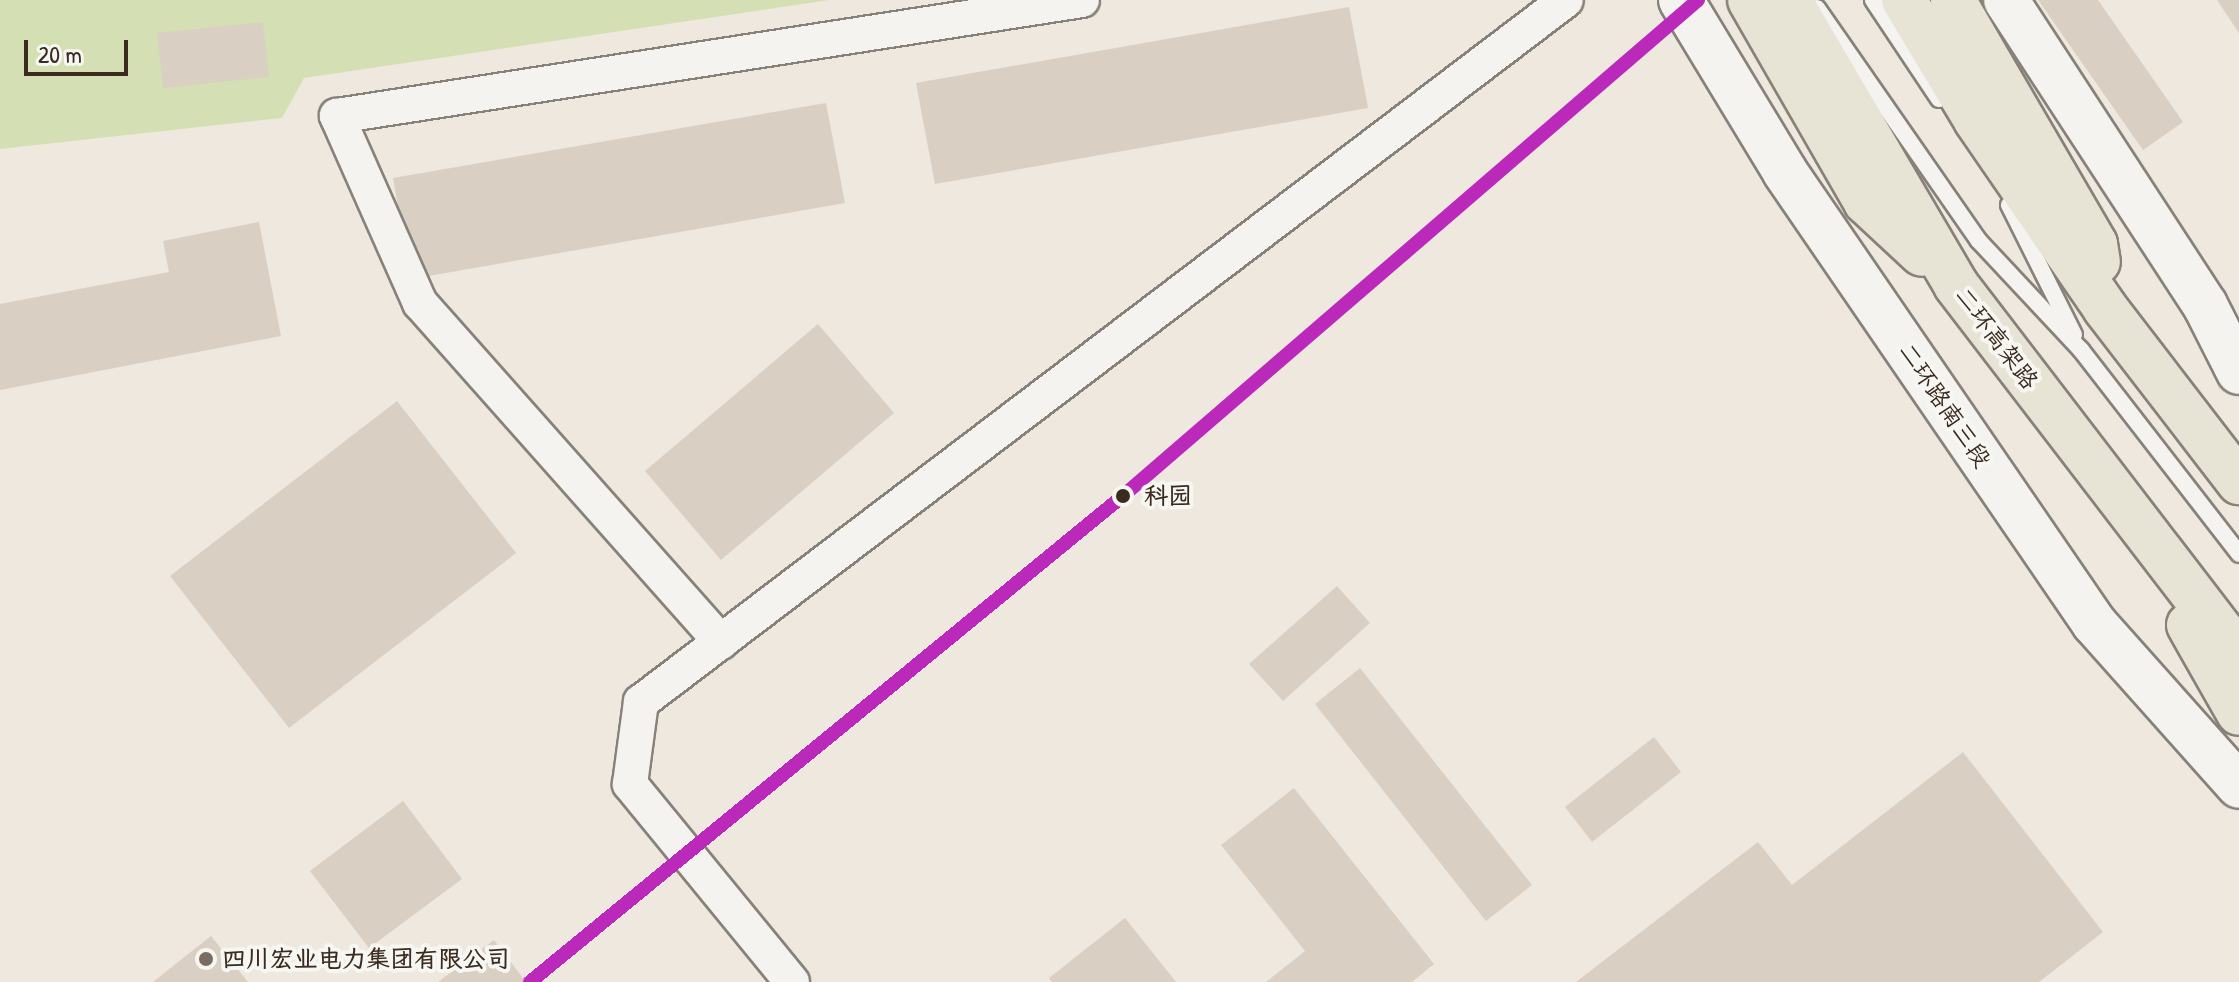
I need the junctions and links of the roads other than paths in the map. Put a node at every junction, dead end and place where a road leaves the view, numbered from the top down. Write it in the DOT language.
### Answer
graph roads {
  1 [pos="1082,0"];
  2 [pos="1566,0"];
  3 [pos="1681,0"];
  4 [pos="1750,0"];
  5 [pos="1789,0"];
  6 [pos="1811,0"];
  7 [pos="1873,0"];
  8 [pos="1904,0"];
  9 [pos="1953,0"];
  10 [pos="2006,0"];
  11 [pos="1950,116"];
  12 [pos="2001,193"];
  13 [pos="1956,285"];
  14 [pos="2105,308"];
  15 [pos="2081,350"];
  16 [pos="2239,372"];
  17 [pos="2239,482"];
  18 [pos="2124,507"];
  19 [pos="2239,554"];
  20 [pos="721,642"];
  21 [pos="2239,654"];
  22 [pos="2239,713"];
  23 [pos="2239,786"];
  24 [pos="792,982"];
  1 -- 20 [label="street"];
  2 -- 20 [label="street"];
  3 -- 23 [label="main road, 二环路南三段"];
  4 -- 13 [label="highway"];
  5 -- 13 [label="highway, 二环高架路"];
  6 -- 15 [label="lane"];
  7 -- 11 [label="lane"];
  8 -- 14 [label="highway"];
  9 -- 14 [label="highway"];
  10 -- 16 [label="main road"];
  12 -- 15 [label="lane"];
  13 -- 18 [label="highway, 二环高架路"];
  14 -- 17 [label="highway"];
  15 -- 19 [label="lane"];
  18 -- 21 [label="highway, 二环高架路"];
  18 -- 22 [label="highway"];
  20 -- 24 [label="street"];
}
